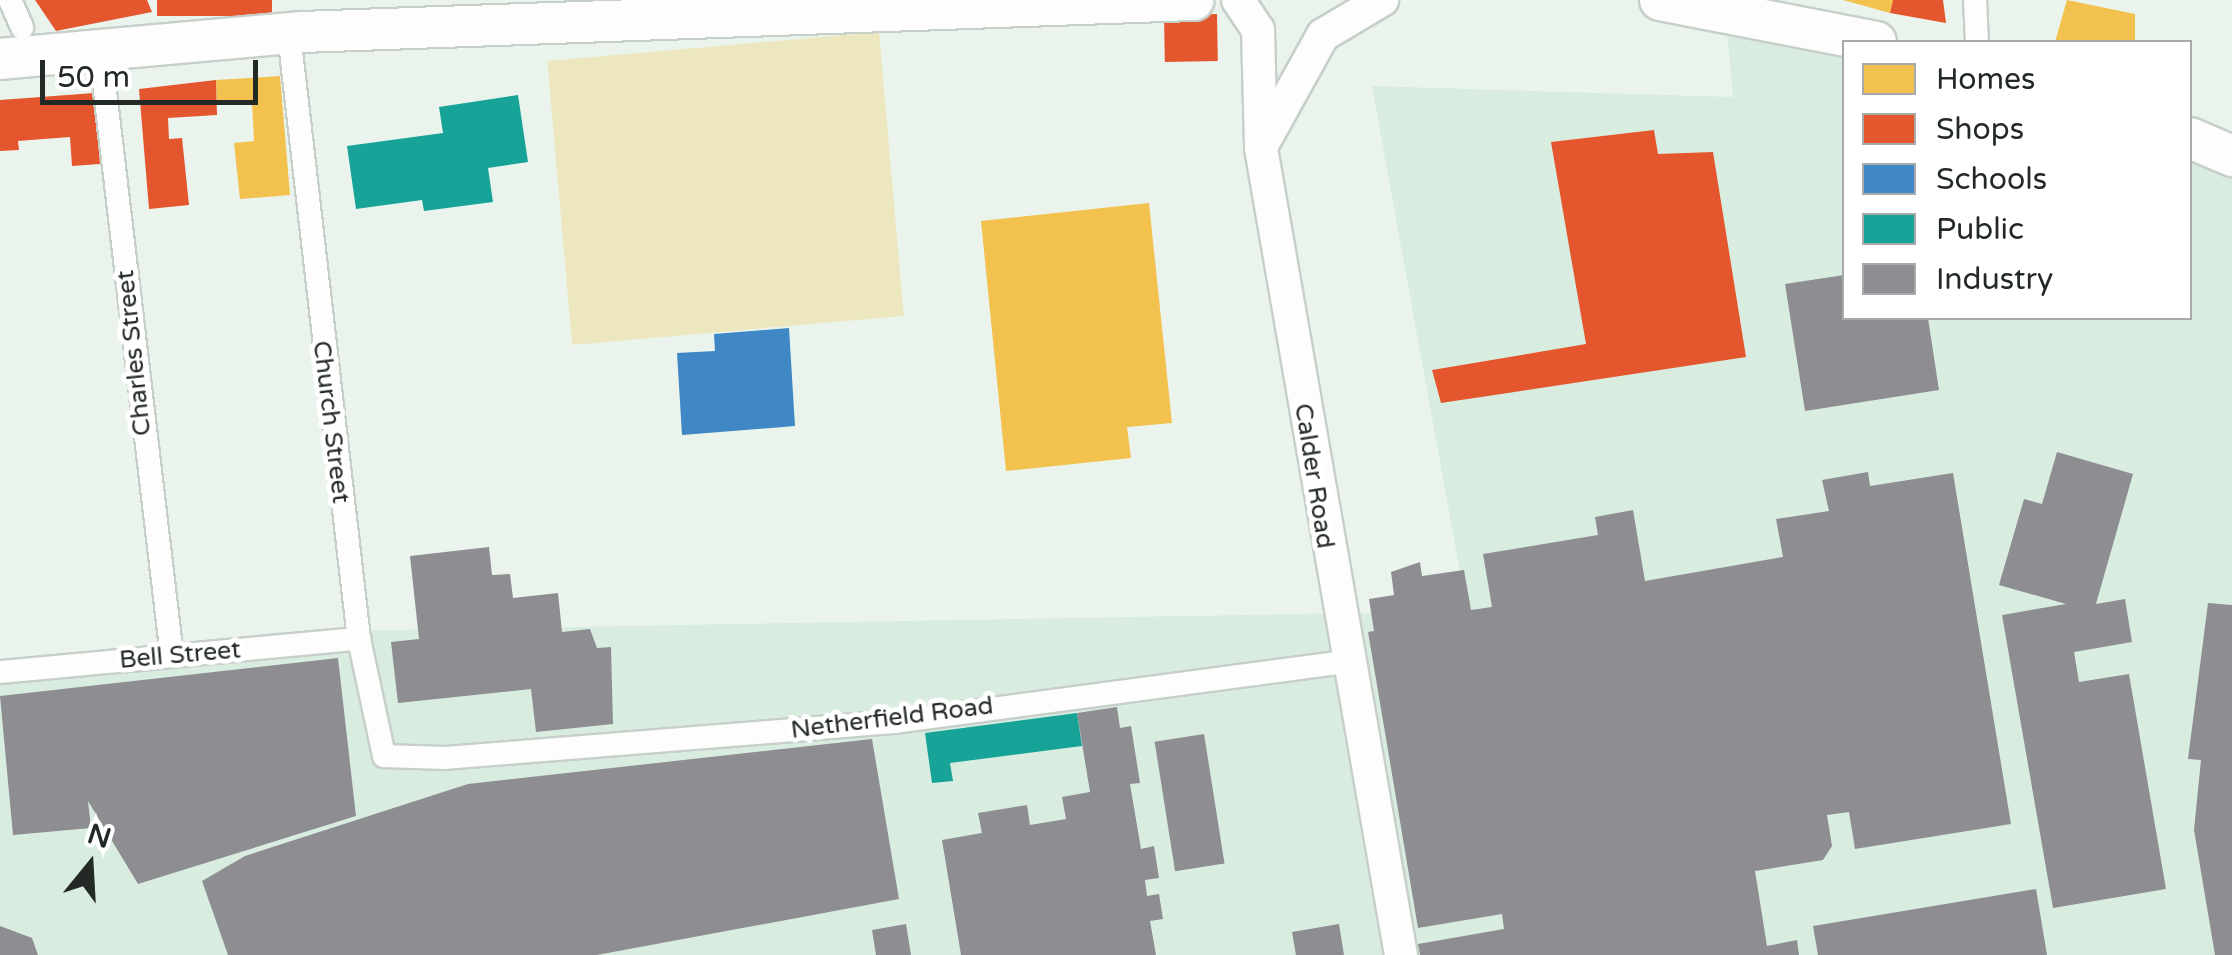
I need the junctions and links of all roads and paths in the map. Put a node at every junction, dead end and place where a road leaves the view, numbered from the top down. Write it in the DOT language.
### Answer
graph roads {
  1 [pos="10,0"];
  2 [pos="576,0"];
  3 [pos="657,0"];
  4 [pos="1193,0"];
  5 [pos="1238,0"];
  6 [pos="1382,0"];
  7 [pos="1660,0"];
  8 [pos="1975,0"];
  9 [pos="924,2"];
  10 [pos="1023,2"];
  11 [pos="1718,4"];
  12 [pos="805,5"];
  13 [pos="725,16"];
  14 [pos="539,23"];
  15 [pos="289,34"];
  16 [pos="1868,40"];
  17 [pos="1977,40"];
  18 [pos="11,43"];
  19 [pos="100,49"];
  20 [pos="2192,139"];
  21 [pos="1261,148"];
  22 [pos="2232,156"];
  23 [pos="359,639"];
  24 [pos="172,656"];
  25 [pos="1345,662"];
  26 [pos="0,672"];
  27 [pos="437,758"];
  28 [pos="1400,955"];
  1 -- 18 [label="street"];
  2 -- 14 [label="highway"];
  3 -- 13 [label="street"];
  4 -- 10 [label="highway"];
  5 -- 21 [label="street, Calder Road"];
  6 -- 21 [label="street"];
  7 -- 11 [label="highway"];
  8 -- 17 [label="street"];
  9 -- 10 [label="highway"];
  9 -- 12 [label="highway"];
  11 -- 16 [label="highway"];
  12 -- 13 [label="highway"];
  13 -- 14 [label="highway"];
  14 -- 15 [label="highway"];
  15 -- 19 [label="highway"];
  15 -- 23 [label="street, Church Street"];
  18 -- 19 [label="highway"];
  19 -- 24 [label="street, Charles Street"];
  20 -- 22 [label="highway"];
  21 -- 25 [label="street, Calder Road"];
  23 -- 24 [label="street, Bell Street"];
  23 -- 27 [label="street, Church Street"];
  24 -- 26 [label="street, Bell Street"];
  25 -- 27 [label="street, Netherfield Road"];
  25 -- 28 [label="street, Calder Road"];
}
